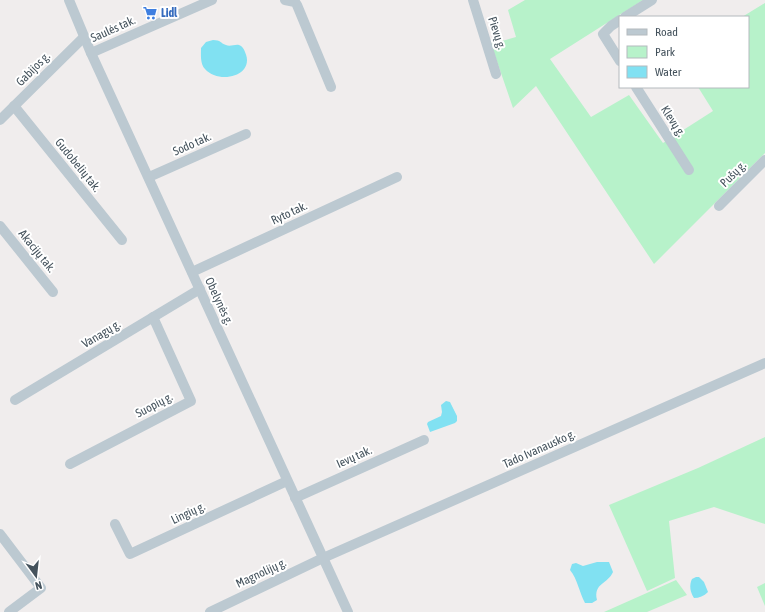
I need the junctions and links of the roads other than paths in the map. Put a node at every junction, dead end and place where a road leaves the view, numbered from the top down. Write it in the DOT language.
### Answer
graph roads {
  1 [pos="69,0"];
  2 [pos="212,0"];
  3 [pos="285,0"];
  4 [pos="472,0"];
  5 [pos="652,0"];
  6 [pos="627,16"];
  7 [pos="619,21"];
  8 [pos="84,37"];
  9 [pos="92,53"];
  10 [pos="619,59"];
  11 [pos="496,74"];
  12 [pos="331,86"];
  13 [pos="637,88"];
  14 [pos="14,106"];
  15 [pos="0,120"];
  16 [pos="246,134"];
  17 [pos="765,160"];
  18 [pos="689,170"];
  19 [pos="149,177"];
  20 [pos="397,177"];
  21 [pos="719,206"];
  22 [pos="0,226"];
  23 [pos="122,240"];
  24 [pos="192,272"];
  25 [pos="200,289"];
  26 [pos="53,292"];
  27 [pos="153,317"];
  28 [pos="765,363"];
  29 [pos="15,400"];
  30 [pos="424,440"];
  31 [pos="70,464"];
  32 [pos="287,481"];
  33 [pos="295,498"];
  34 [pos="115,524"];
  35 [pos="0,534"];
  36 [pos="323,558"];
  37 [pos="9,612"];
  38 [pos="210,612"];
  39 [pos="348,612"];
  1 -- 8 [label="street, Obelynės g."];
  2 -- 9 [label="street, Saulės tak."];
  3 -- 12 [label="street"];
  4 -- 11 [label="street, Pievų g."];
  5 -- 6 [label="street"];
  7 -- 10 [label="street"];
  8 -- 9 [label="street, Obelynės g."];
  8 -- 14 [label="street, Gabijos g."];
  9 -- 19 [label="street, Obelynės g."];
  13 -- 18 [label="street, Klevų g."];
  14 -- 15 [label="street, Gabijos g."];
  14 -- 23 [label="street, Gudobelių tak."];
  16 -- 19 [label="street, Sodo tak."];
  17 -- 21 [label="street, Pušų g."];
  19 -- 24 [label="street, Obelynės g."];
  20 -- 24 [label="street, Ryto tak."];
  22 -- 26 [label="street, Akacijų tak."];
  24 -- 25 [label="street, Obelynės g."];
  25 -- 27 [label="street, Vanagų g."];
  25 -- 32 [label="street, Obelynės g."];
  27 -- 29 [label="street, Vanagų g."];
  27 -- 31 [label="street, Suopių g."];
  28 -- 36 [label="street, Tado Ivanausko g."];
  30 -- 33 [label="street, Ievų tak."];
  32 -- 33 [label="street, Obelynės g."];
  32 -- 34 [label="street, Lingių g."];
  33 -- 36 [label="street, Obelynės g."];
  35 -- 37 [label="street"];
  36 -- 38 [label="street, Magnolijų g."];
  36 -- 39 [label="street, Obelynės g."];
}
